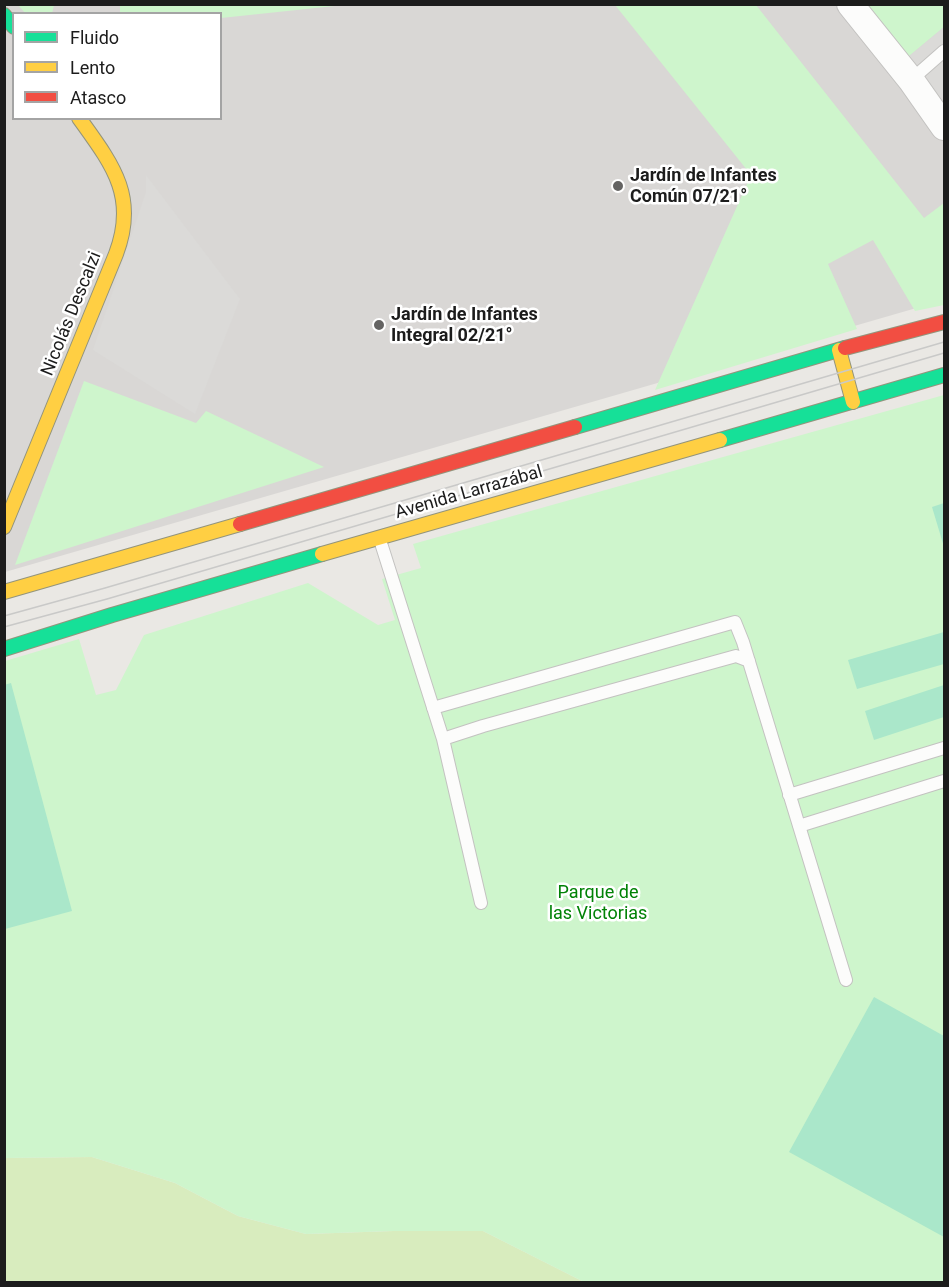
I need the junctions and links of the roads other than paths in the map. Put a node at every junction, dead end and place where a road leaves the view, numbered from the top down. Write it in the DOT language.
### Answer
graph roads {
  1 [pos="850,4"];
  2 [pos="945,51"];
  3 [pos="911,81"];
  4 [pos="80,120"];
  5 [pos="945,127"];
  6 [pos="945,322"];
  7 [pos="839,350"];
  8 [pos="945,375"];
  9 [pos="853,402"];
  10 [pos="4,527"];
  11 [pos="380,537"];
  12 [pos="6,589"];
  13 [pos="107,599"];
  14 [pos="112,615"];
  15 [pos="4,649"];
  16 [pos="748,661"];
  17 [pos="433,708"];
  18 [pos="443,739"];
  19 [pos="945,748"];
  20 [pos="945,782"];
  21 [pos="789,795"];
  22 [pos="799,826"];
  23 [pos="481,903"];
  24 [pos="846,980"];
  1 -- 3 [label="street"];
  2 -- 3 [label="lane"];
  3 -- 5 [label="street"];
  4 -- 10 [label="main road, Nicolás Descalzi"];
  6 -- 7 [label="main road, Avenida Larrazábal"];
  7 -- 9 [label="main road"];
  7 -- 12 [label="main road, Avenida Larrazábal"];
  8 -- 9 [label="main road, Avenida Larrazábal"];
  9 -- 11 [label="main road, Avenida Larrazábal"];
  11 -- 14 [label="main road, Avenida Larrazábal"];
  11 -- 17 [label="lane"];
  13 -- 14 [label="main road"];
  14 -- 15 [label="main road, Avenida Larrazábal"];
  16 -- 17 [label="lane"];
  16 -- 18 [label="lane"];
  16 -- 21 [label="lane"];
  17 -- 18 [label="lane"];
  18 -- 23 [label="lane"];
  19 -- 21 [label="lane"];
  20 -- 22 [label="lane"];
  21 -- 22 [label="lane"];
  22 -- 24 [label="lane"];
}
